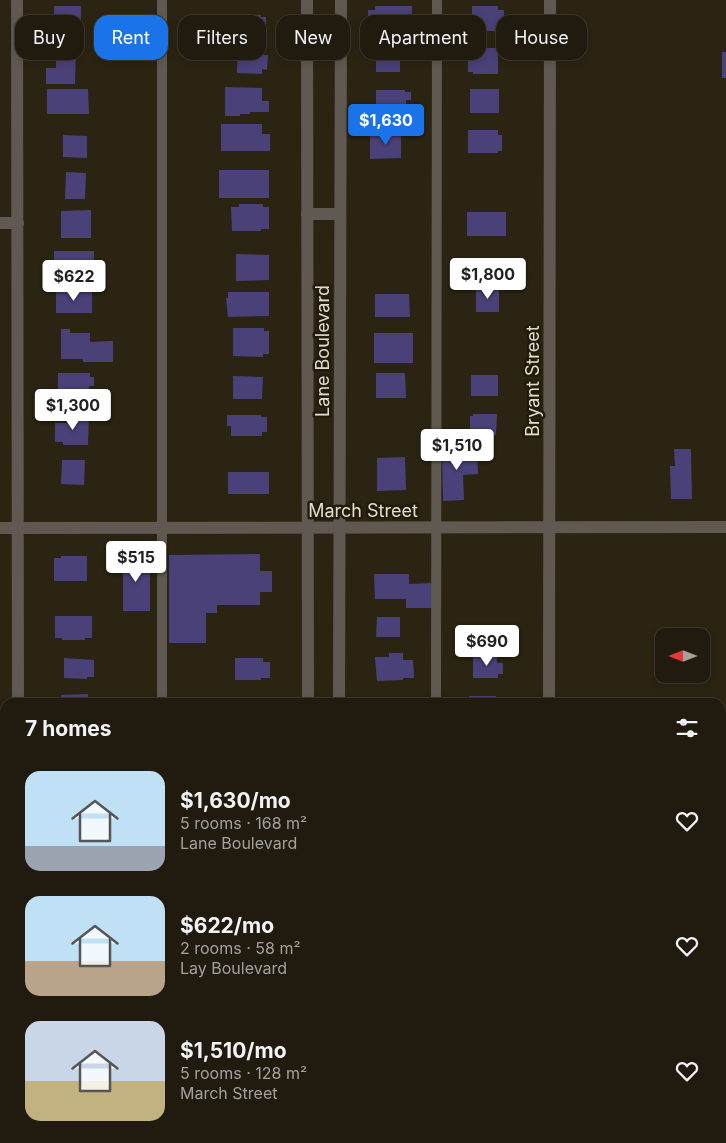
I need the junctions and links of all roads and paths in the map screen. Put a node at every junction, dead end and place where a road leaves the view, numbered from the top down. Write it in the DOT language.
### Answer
graph roads {
  1 [pos="17,0"];
  2 [pos="162,0"];
  3 [pos="307,0"];
  4 [pos="341,0"];
  5 [pos="437,0"];
  6 [pos="550,0"];
  7 [pos="307,214"];
  8 [pos="340,214"];
  9 [pos="0,223"];
  10 [pos="18,223"];
  11 [pos="307,527"];
  12 [pos="338,527"];
  13 [pos="549,527"];
  14 [pos="726,527"];
  15 [pos="0,528"];
  16 [pos="19,528"];
  17 [pos="162,528"];
  18 [pos="435,528"];
  19 [pos="18,698"];
  20 [pos="162,698"];
  21 [pos="308,698"];
  22 [pos="339,698"];
  23 [pos="436,698"];
  24 [pos="549,698"];
  1 -- 10 [label="street"];
  2 -- 17 [label="lane"];
  3 -- 7 [label="street, Lane Boulevard"];
  4 -- 8 [label="street, Lane Boulevard"];
  5 -- 18 [label="lane"];
  6 -- 13 [label="street, Bryant Street"];
  7 -- 8 [label="street"];
  7 -- 11 [label="street, Lane Boulevard"];
  8 -- 12 [label="street, Lane Boulevard"];
  9 -- 10 [label="street"];
  10 -- 16 [label="street"];
  11 -- 12 [label="street, March Street"];
  11 -- 17 [label="street, March Street"];
  11 -- 21 [label="street, Lane Boulevard"];
  12 -- 18 [label="street, March Street"];
  12 -- 22 [label="street, Lane Boulevard"];
  13 -- 14 [label="street, March Street"];
  13 -- 18 [label="street, March Street"];
  13 -- 24 [label="street, Bryant Street"];
  15 -- 16 [label="street, March Street"];
  16 -- 17 [label="street, March Street"];
  16 -- 19 [label="street"];
  17 -- 20 [label="lane"];
  18 -- 23 [label="lane"];
}
